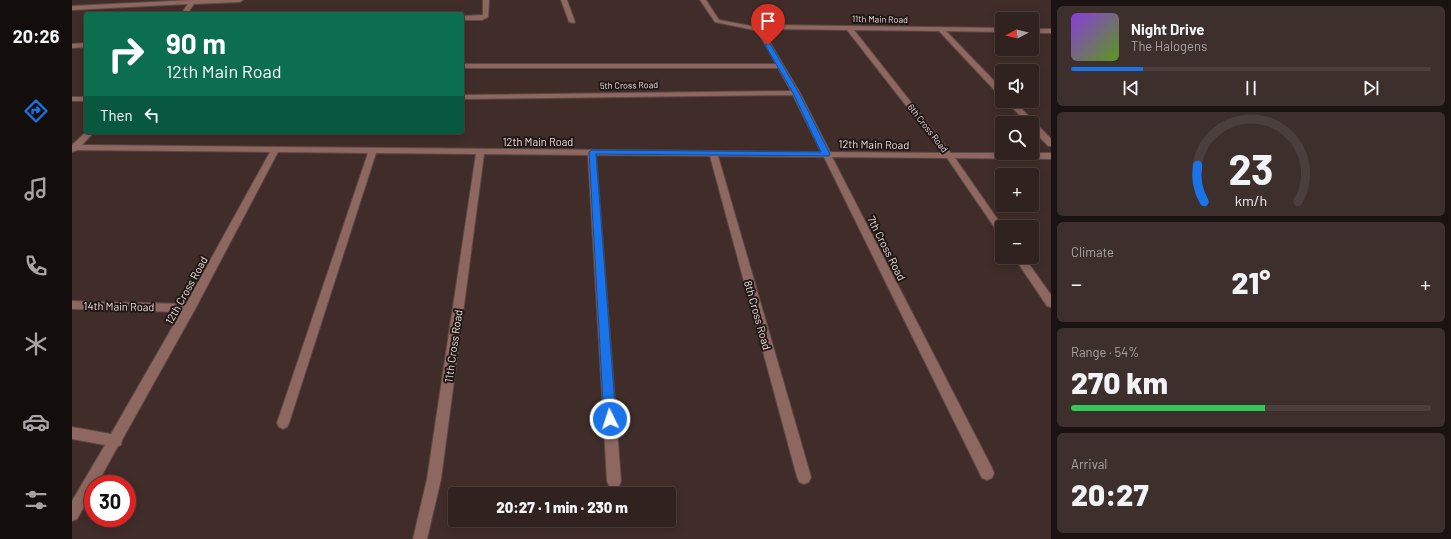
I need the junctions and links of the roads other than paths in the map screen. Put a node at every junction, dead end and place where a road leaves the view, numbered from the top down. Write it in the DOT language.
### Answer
graph roads {
  1 [pos="240,0"];
  2 [pos="486,0"];
  3 [pos="564,0"];
  4 [pos="703,0"];
  5 [pos="194,1"];
  6 [pos="72,8"];
  7 [pos="186,12"];
  8 [pos="464,18"];
  9 [pos="572,22"];
  10 [pos="850,28"];
  11 [pos="940,29"];
  12 [pos="995,30"];
  13 [pos="1039,31"];
  14 [pos="1051,31"];
  15 [pos="762,32"];
  16 [pos="84,45"];
  17 [pos="72,46"];
  18 [pos="464,66"];
  19 [pos="780,66"];
  20 [pos="995,86"];
  21 [pos="796,93"];
  22 [pos="464,97"];
  23 [pos="72,99"];
  24 [pos="84,99"];
  25 [pos="1017,108"];
  26 [pos="1024,116"];
  27 [pos="1039,131"];
  28 [pos="88,134"];
  29 [pos="1051,144"];
  30 [pos="73,148"];
  31 [pos="275,150"];
  32 [pos="373,151"];
  33 [pos="480,151"];
  34 [pos="592,152"];
  35 [pos="713,153"];
  36 [pos="826,154"];
  37 [pos="949,155"];
  38 [pos="1051,156"];
  39 [pos="995,222"];
  40 [pos="1024,264"];
  41 [pos="1051,302"];
  42 [pos="72,305"];
  43 [pos="190,308"];
  44 [pos="283,423"];
  45 [pos="72,433"];
  46 [pos="116,441"];
  47 [pos="987,473"];
  48 [pos="804,477"];
  49 [pos="614,481"];
  50 [pos="72,514"];
  51 [pos="420,539"];
  1 -- 5 [label="street"];
  2 -- 8 [label="street"];
  3 -- 9 [label="street"];
  4 -- 15 [label="street, 11th Main Road"];
  5 -- 6 [label="street"];
  5 -- 7 [label="street"];
  10 -- 11 [label="street, 11th Main Road"];
  10 -- 15 [label="street, 11th Main Road"];
  10 -- 37 [label="street, 6th Cross Road"];
  11 -- 12 [label="street, 11th Main Road"];
  11 -- 20 [label="street"];
  13 -- 14 [label="street"];
  15 -- 19 [label="street, 7th Cross Road"];
  16 -- 17 [label="street"];
  18 -- 19 [label="street"];
  19 -- 21 [label="street, 7th Cross Road"];
  21 -- 22 [label="street, 5th Cross Road"];
  21 -- 36 [label="street, 7th Cross Road"];
  23 -- 24 [label="street"];
  25 -- 26 [label="street"];
  27 -- 29 [label="street"];
  28 -- 30 [label="street"];
  30 -- 31 [label="street, 12th Main Road"];
  31 -- 32 [label="street, 12th Main Road"];
  31 -- 43 [label="street, 12th Cross Road"];
  32 -- 33 [label="street, 12th Main Road"];
  32 -- 44 [label="street"];
  33 -- 34 [label="street, 12th Main Road"];
  33 -- 51 [label="street, 11th Cross Road"];
  34 -- 35 [label="street, 12th Main Road"];
  34 -- 49 [label="street"];
  35 -- 36 [label="street, 12th Main Road"];
  35 -- 48 [label="street, 8th Cross Road"];
  36 -- 37 [label="street, 12th Main Road"];
  36 -- 47 [label="street, 7th Cross Road"];
  37 -- 38 [label="street, 12th Main Road"];
  37 -- 39 [label="street, 6th Cross Road"];
  40 -- 41 [label="street"];
  42 -- 43 [label="street, 14th Main Road"];
  43 -- 46 [label="street, 12th Cross Road"];
  45 -- 46 [label="street"];
  46 -- 50 [label="street, 12th Cross Road"];
}
